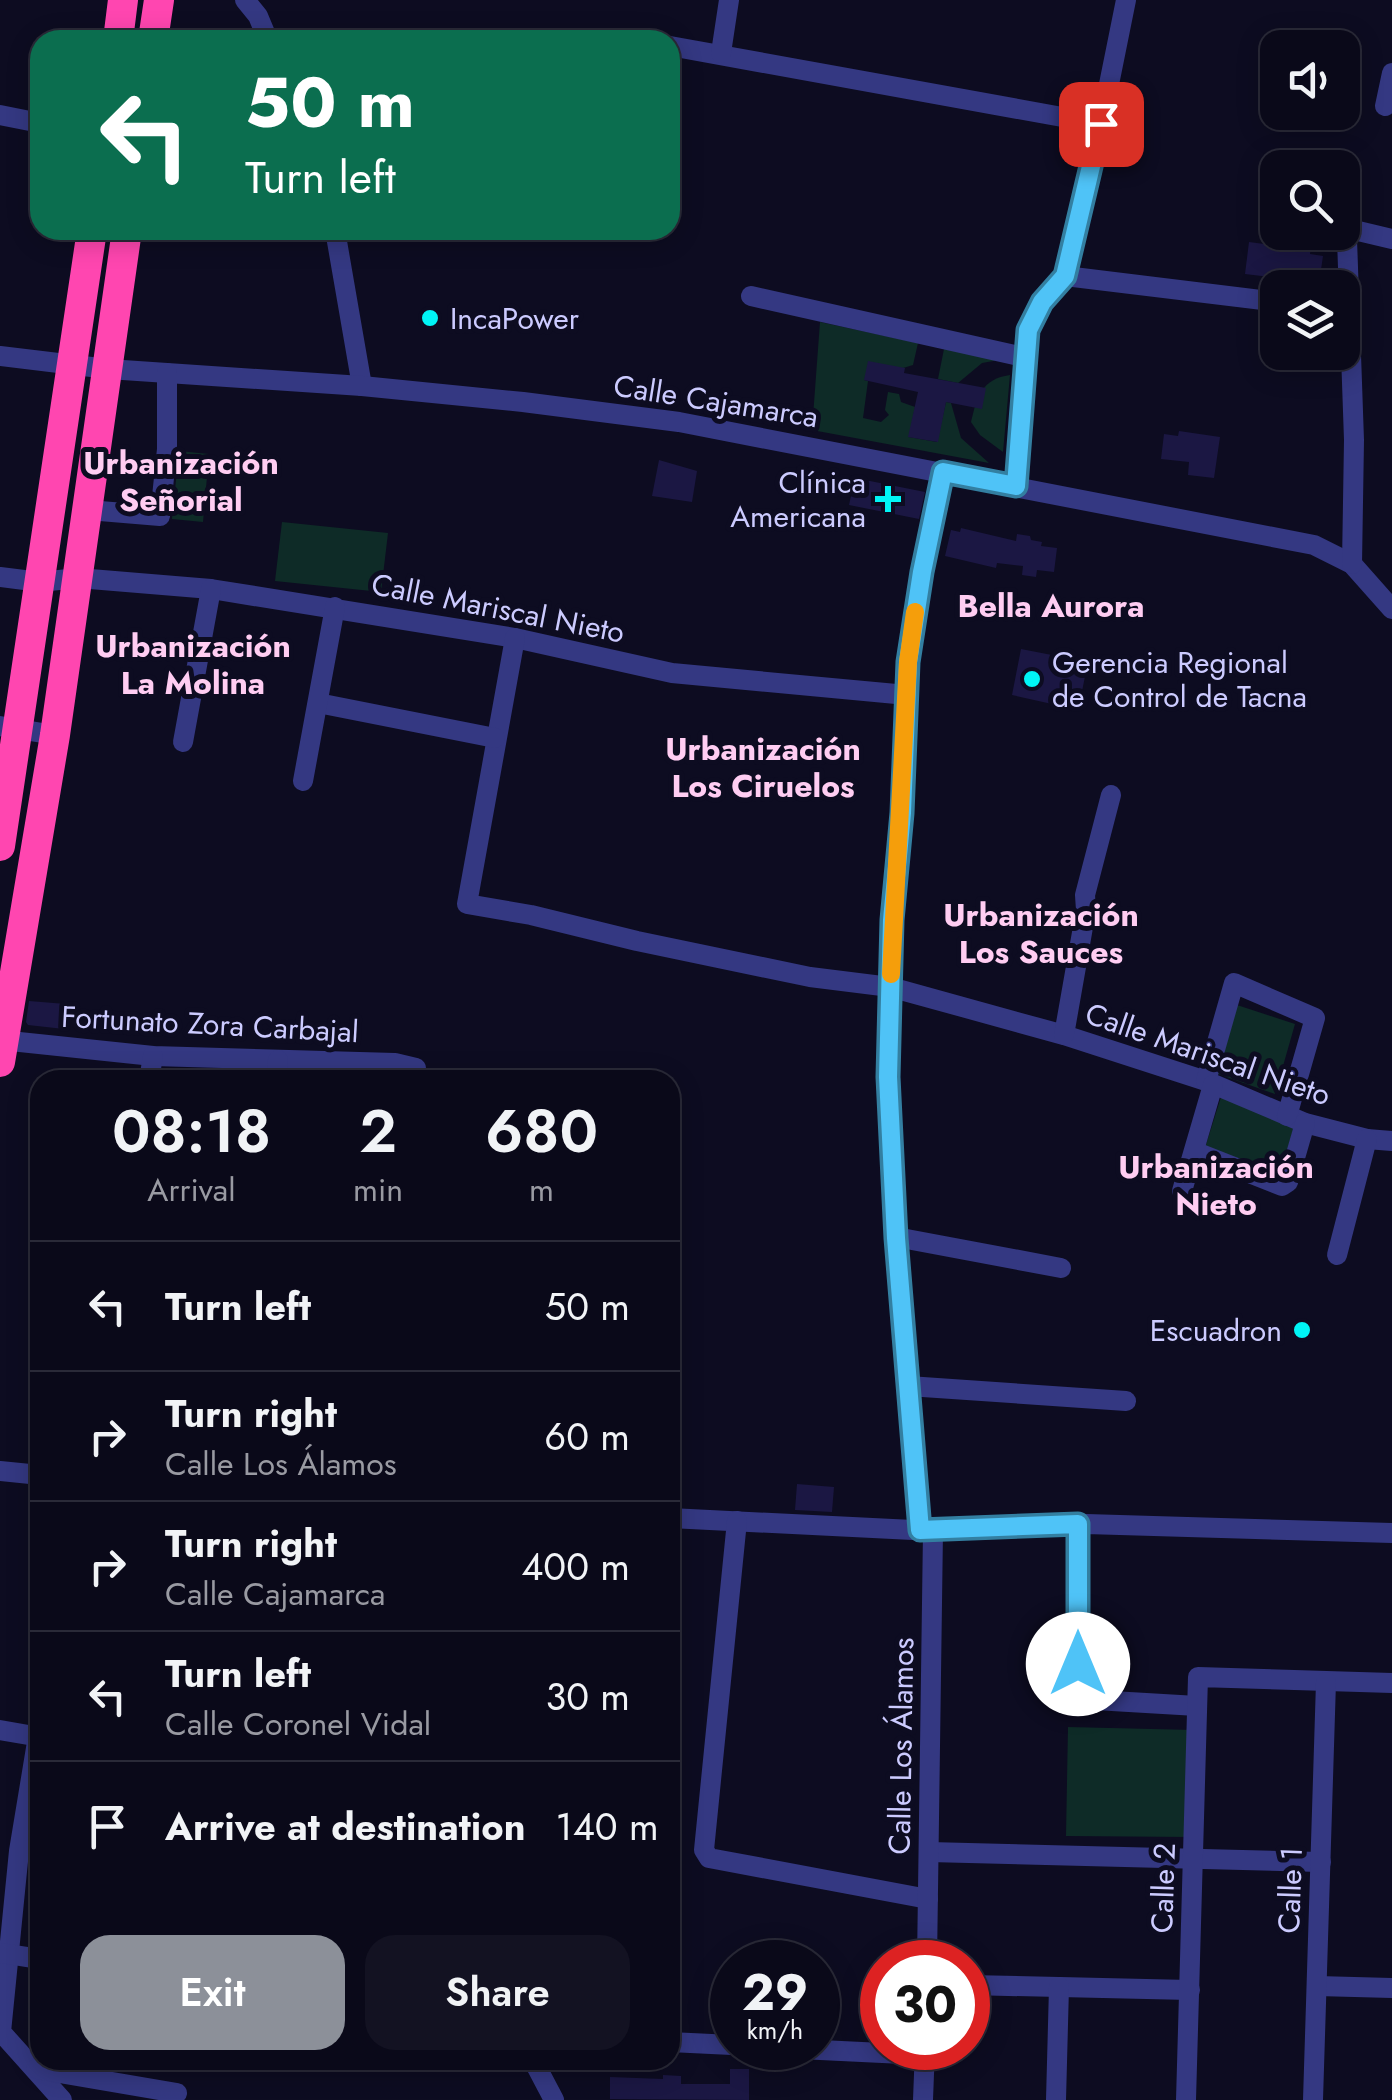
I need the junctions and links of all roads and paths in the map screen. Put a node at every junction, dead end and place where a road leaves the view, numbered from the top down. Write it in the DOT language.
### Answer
graph roads {
  1 [pos="124,0"];
  2 [pos="159,0"];
  3 [pos="245,0"];
  4 [pos="729,0"];
  5 [pos="1126,0"];
  6 [pos="120,30"];
  7 [pos="154,30"];
  8 [pos="264,30"];
  9 [pos="680,47"];
  10 [pos="721,53"];
  11 [pos="1392,74"];
  12 [pos="1385,106"];
  13 [pos="0,115"];
  14 [pos="30,121"];
  15 [pos="1101,124"];
  16 [pos="1392,239"];
  17 [pos="91,240"];
  18 [pos="126,240"];
  19 [pos="337,240"];
  20 [pos="1346,270"];
  21 [pos="1065,276"];
  22 [pos="750,296"];
  23 [pos="1260,300"];
  24 [pos="0,356"];
  25 [pos="1024,356"];
  26 [pos="74,365"];
  27 [pos="108,369"];
  28 [pos="1349,370"];
  29 [pos="167,373"];
  30 [pos="362,386"];
  31 [pos="943,472"];
  32 [pos="1016,486"];
  33 [pos="88,510"];
  34 [pos="1352,564"];
  35 [pos="0,577"];
  36 [pos="78,578"];
  37 [pos="40,582"];
  38 [pos="212,589"];
  39 [pos="335,607"];
  40 [pos="1392,608"];
  41 [pos="515,638"];
  42 [pos="906,695"];
  43 [pos="318,703"];
  44 [pos="10,728"];
  45 [pos="55,735"];
  46 [pos="495,738"];
  47 [pos="183,742"];
  48 [pos="303,781"];
  49 [pos="1112,795"];
  50 [pos="0,846"];
  51 [pos="890,987"];
  52 [pos="1064,1035"];
  53 [pos="1,1047"];
  54 [pos="153,1056"];
  55 [pos="151,1070"];
  56 [pos="277,1070"];
  57 [pos="408,1070"];
  58 [pos="1210,1083"];
  59 [pos="1296,1120"];
  60 [pos="1368,1139"];
  61 [pos="1392,1140"];
  62 [pos="1196,1152"];
  63 [pos="1182,1191"];
  64 [pos="896,1238"];
  65 [pos="1338,1255"];
  66 [pos="1062,1268"];
  67 [pos="908,1386"];
  68 [pos="1126,1401"];
  69 [pos="0,1471"];
  70 [pos="30,1473"];
  71 [pos="680,1518"];
  72 [pos="737,1521"];
  73 [pos="1078,1524"];
  74 [pos="927,1531"];
  75 [pos="1392,1533"];
  76 [pos="1326,1682"];
  77 [pos="1392,1683"];
  78 [pos="1197,1706"];
  79 [pos="0,1730"];
  80 [pos="30,1735"];
  81 [pos="30,1788"];
  82 [pos="930,1852"];
  83 [pos="1194,1859"];
  84 [pos="1321,1862"];
  85 [pos="928,1899"];
  86 [pos="927,1940"];
  87 [pos="3,1954"];
  88 [pos="30,1958"];
  89 [pos="990,1985"];
  90 [pos="1317,1986"];
  91 [pos="1060,1987"];
  92 [pos="1392,1988"];
  93 [pos="1190,1990"];
  94 [pos="680,2042"];
  95 [pos="710,2044"];
  96 [pos="30,2063"];
  97 [pos="37,2070"];
  98 [pos="42,2070"];
  99 [pos="538,2070"];
  100 [pos="924,2070"];
  101 [pos="177,2093"];
  102 [pos="62,2100"];
  103 [pos="554,2100"];
  104 [pos="923,2100"];
  105 [pos="1056,2100"];
  106 [pos="1186,2100"];
  107 [pos="1313,2100"];
  1 -- 6 [label="highway"];
  2 -- 7 [label="highway"];
  3 -- 8 [label="street"];
  4 -- 10 [label="street"];
  5 -- 15 [label="street"];
  9 -- 10 [label="street"];
  10 -- 15 [label="street"];
  11 -- 12 [label="street"];
  13 -- 14 [label="street"];
  15 -- 21 [label="street"];
  16 -- 20 [label="street"];
  17 -- 26 [label="highway"];
  18 -- 27 [label="highway"];
  19 -- 30 [label="street"];
  21 -- 23 [label="street"];
  21 -- 25 [label="street"];
  22 -- 25 [label="street"];
  24 -- 26 [label="street, Calle Cajamarca"];
  25 -- 32 [label="street"];
  26 -- 27 [label="street, Calle Cajamarca"];
  26 -- 37 [label="highway"];
  27 -- 29 [label="street, Calle Cajamarca"];
  27 -- 33 [label="highway"];
  28 -- 34 [label="street"];
  29 -- 30 [label="street, Calle Cajamarca"];
  29 -- 33 [label="street"];
  30 -- 31 [label="street, Calle Cajamarca"];
  31 -- 32 [label="street, Calle Cajamarca"];
  31 -- 42 [label="street, Calle Los Álamos"];
  32 -- 34 [label="street, Calle Cajamarca"];
  33 -- 36 [label="highway"];
  34 -- 40 [label="street, Calle Cajamarca"];
  35 -- 37 [label="street, Calle Mariscal Nieto"];
  36 -- 37 [label="street, Calle Mariscal Nieto"];
  36 -- 38 [label="street, Calle Mariscal Nieto"];
  36 -- 45 [label="highway"];
  37 -- 44 [label="highway"];
  38 -- 39 [label="street, Calle Mariscal Nieto"];
  38 -- 47 [label="street"];
  39 -- 41 [label="street, Calle Mariscal Nieto"];
  39 -- 43 [label="street"];
  41 -- 42 [label="street, Calle Mariscal Nieto"];
  41 -- 46 [label="street"];
  42 -- 51 [label="street, Calle Los Álamos"];
  43 -- 46 [label="street"];
  43 -- 48 [label="street"];
  44 -- 45 [label="street"];
  44 -- 50 [label="highway"];
  45 -- 53 [label="highway"];
  46 -- 51 [label="street, Calle Mariscal Nieto"];
  49 -- 52 [label="street"];
  51 -- 52 [label="street, Calle Mariscal Nieto"];
  51 -- 64 [label="street, Calle Los Álamos"];
  52 -- 58 [label="street, Calle Mariscal Nieto"];
  53 -- 54 [label="street, Fortunato Zora Carbajal"];
  54 -- 55 [label="street"];
  54 -- 56 [label="street, Fortunato Zora Carbajal"];
  56 -- 57 [label="street, Fortunato Zora Carbajal"];
  58 -- 59 [label="street, Calle Mariscal Nieto"];
  58 -- 59 [label="street"];
  58 -- 62 [label="street"];
  59 -- 60 [label="street, Calle Mariscal Nieto"];
  59 -- 62 [label="street"];
  60 -- 61 [label="street, Calle Mariscal Nieto"];
  60 -- 65 [label="street"];
  62 -- 63 [label="street"];
  64 -- 66 [label="street"];
  64 -- 67 [label="street, Calle Los Álamos"];
  67 -- 68 [label="street"];
  67 -- 74 [label="street, Calle Los Álamos"];
  69 -- 70 [label="street"];
  71 -- 72 [label="street"];
  72 -- 74 [label="street"];
  72 -- 85 [label="street"];
  73 -- 74 [label="street"];
  73 -- 75 [label="street"];
  73 -- 78 [label="street"];
  74 -- 82 [label="street, Calle Los Álamos"];
  76 -- 77 [label="street"];
  76 -- 78 [label="street, Calle 2"];
  76 -- 84 [label="street, Calle 1"];
  78 -- 83 [label="street, Calle 2"];
  79 -- 80 [label="street"];
  81 -- 87 [label="street"];
  82 -- 83 [label="street"];
  82 -- 85 [label="street, Calle Los Álamos"];
  83 -- 84 [label="street"];
  83 -- 93 [label="street, Calle 2"];
  84 -- 90 [label="street, Calle 1"];
  85 -- 86 [label="street, Calle Los Álamos"];
  87 -- 88 [label="street"];
  87 -- 96 [label="street"];
  89 -- 91 [label="street"];
  90 -- 92 [label="street"];
  90 -- 107 [label="street, Calle 1"];
  91 -- 93 [label="street"];
  91 -- 105 [label="street"];
  93 -- 106 [label="street, Calle 2"];
  94 -- 95 [label="street"];
  97 -- 102 [label="street"];
  98 -- 101 [label="street"];
  99 -- 103 [label="street"];
  100 -- 104 [label="street"];
}
